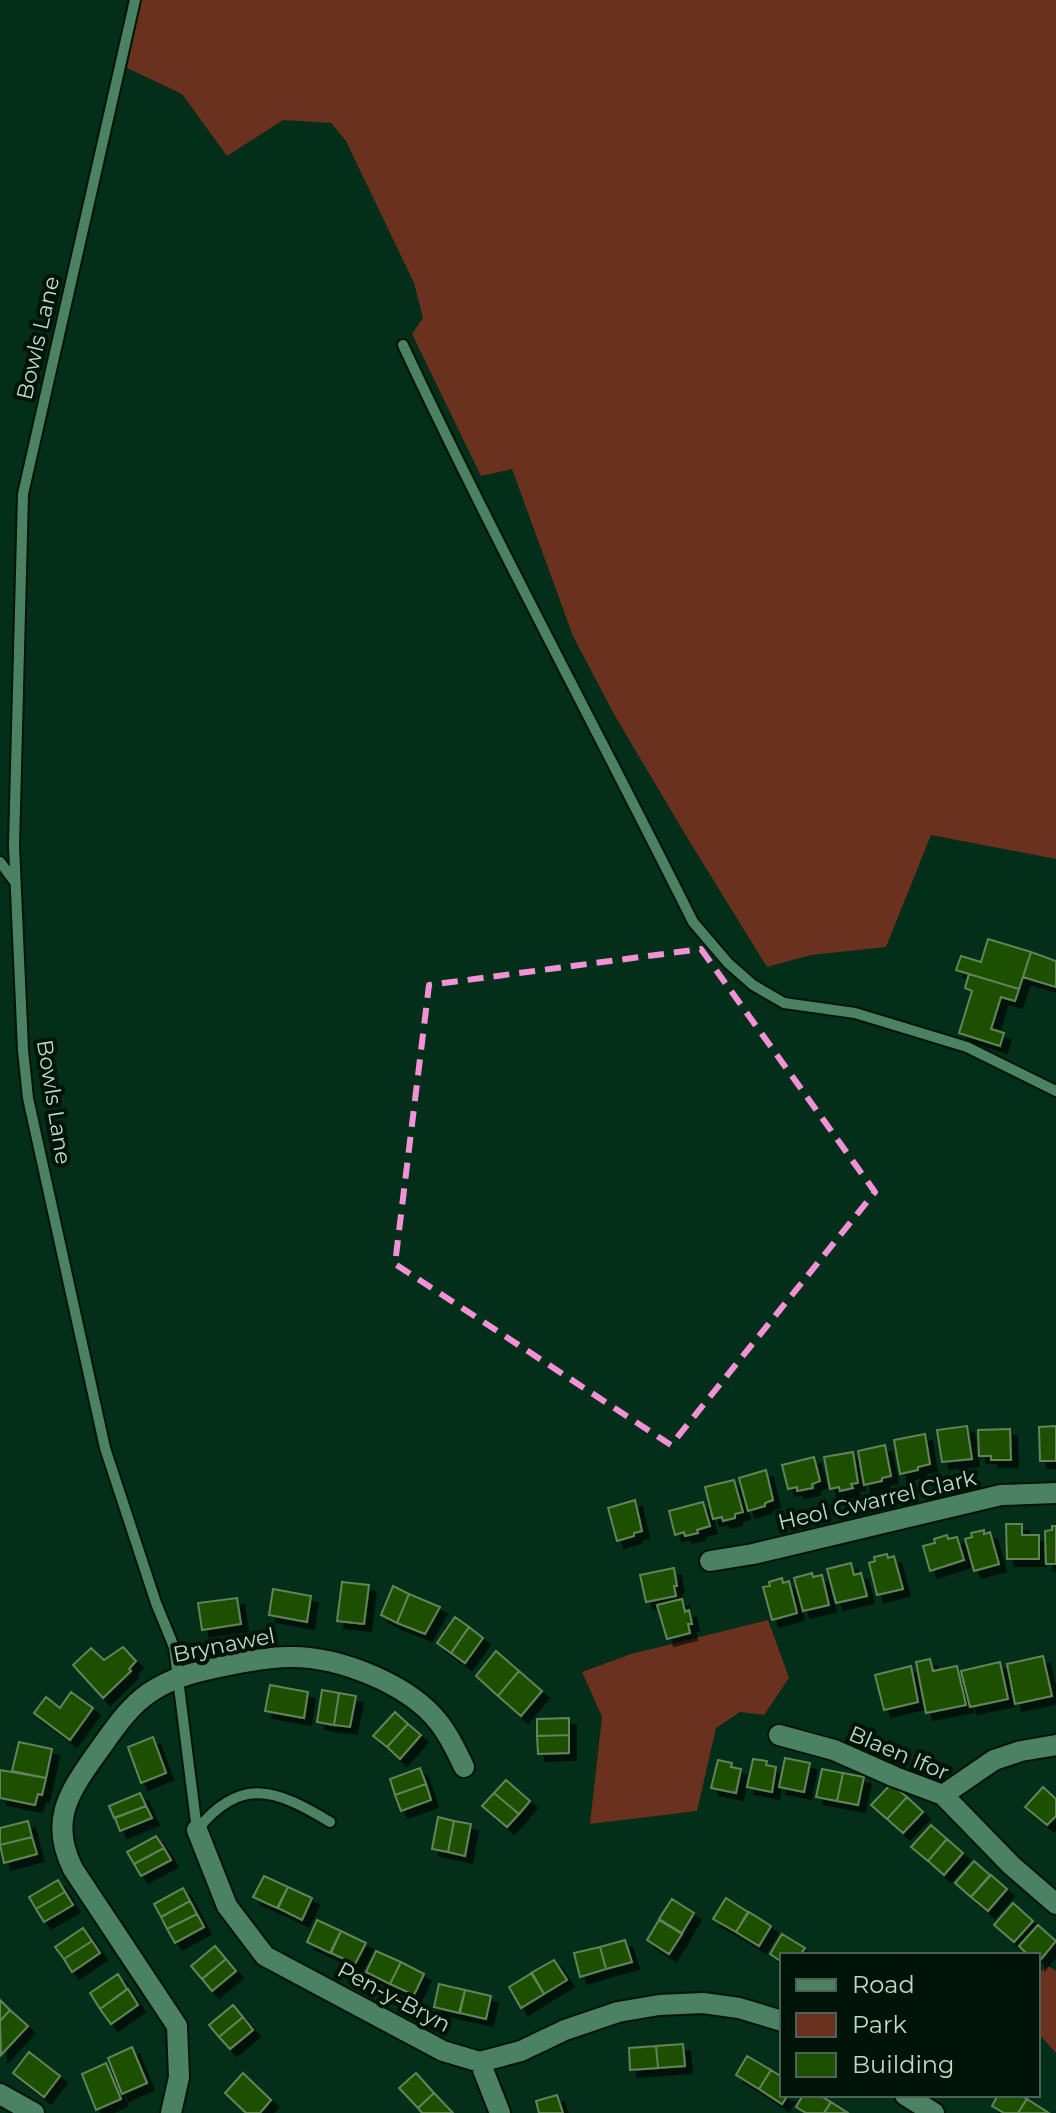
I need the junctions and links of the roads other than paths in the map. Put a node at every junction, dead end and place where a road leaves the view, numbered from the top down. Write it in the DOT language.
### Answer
graph roads {
  1 [pos="135,0"];
  2 [pos="403,345"];
  3 [pos="0,862"];
  4 [pos="16,883"];
  5 [pos="1056,1091"];
  6 [pos="1056,1493"];
  7 [pos="710,1561"];
  8 [pos="178,1676"];
  9 [pos="779,1735"];
  10 [pos="1056,1745"];
  11 [pos="464,1767"];
  12 [pos="943,1795"];
  13 [pos="330,1822"];
  14 [pos="197,1830"];
  15 [pos="1056,1904"];
  16 [pos="780,2020"];
  17 [pos="480,2062"];
  18 [pos="0,2094"];
  19 [pos="908,2097"];
  20 [pos="34,2113"];
  21 [pos="171,2113"];
  22 [pos="500,2113"];
  23 [pos="934,2113"];
  1 -- 4 [label="lane, Bowls Lane"];
  2 -- 5 [label="lane"];
  3 -- 4 [label="lane"];
  4 -- 8 [label="lane, Bowls Lane"];
  6 -- 7 [label="street, Heol Cwarrel Clark"];
  8 -- 11 [label="street, Brynawel"];
  8 -- 14 [label="lane, Bowls Lane"];
  8 -- 21 [label="street, Brynawel"];
  9 -- 12 [label="street, Blaen Ifor"];
  10 -- 12 [label="street"];
  12 -- 15 [label="street, Blaen Ifor"];
  13 -- 14 [label="lane"];
  14 -- 17 [label="street, Pen-y-Bryn"];
  16 -- 17 [label="street"];
  17 -- 22 [label="street"];
  18 -- 20 [label="street"];
  19 -- 23 [label="street"];
}
